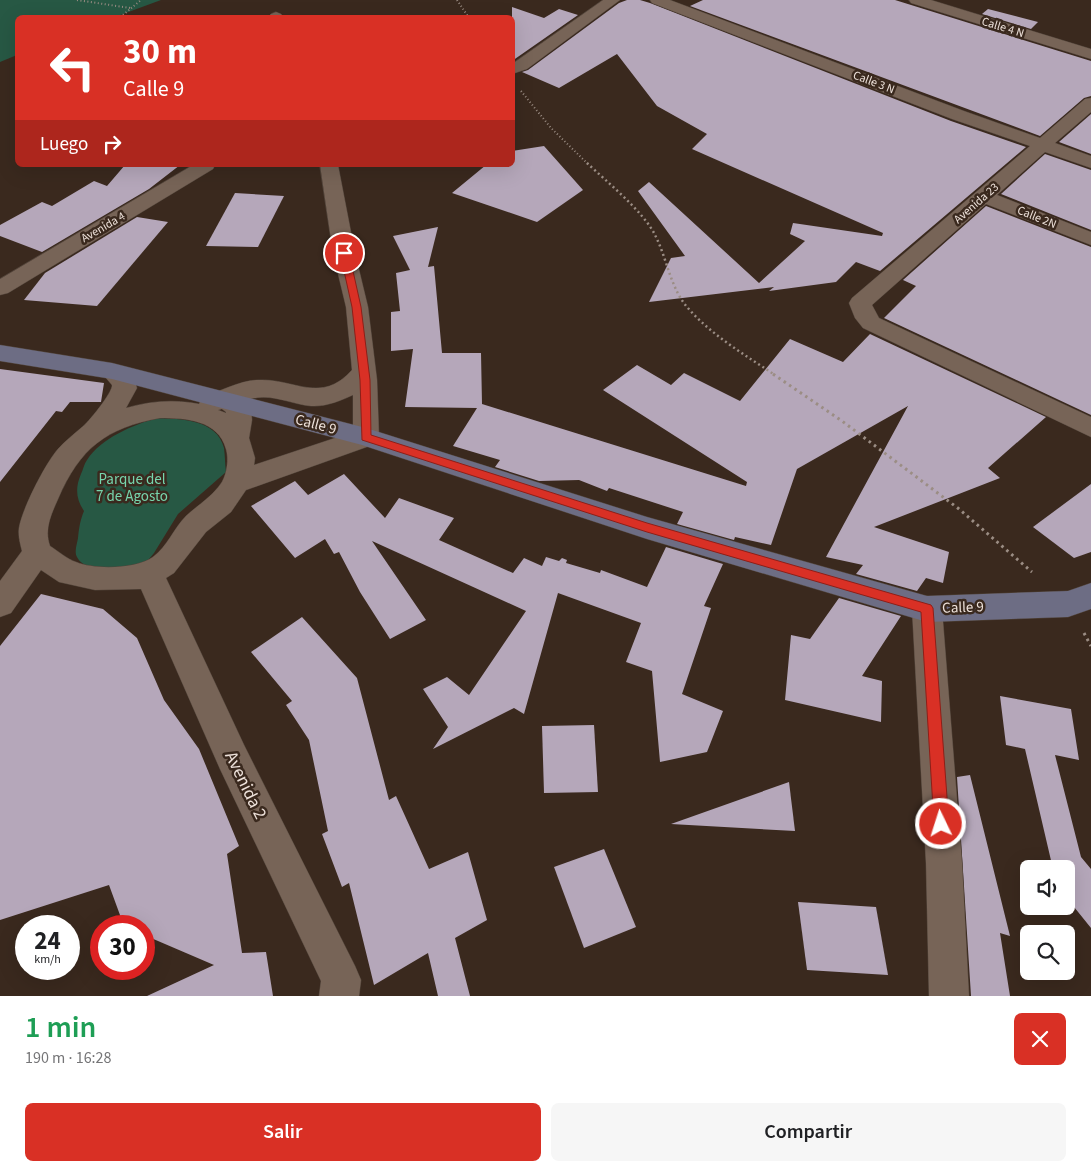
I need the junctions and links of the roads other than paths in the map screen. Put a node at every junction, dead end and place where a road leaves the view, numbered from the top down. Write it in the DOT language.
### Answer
graph roads {
  1 [pos="613,0"];
  2 [pos="657,0"];
  3 [pos="916,0"];
  4 [pos="1091,54"];
  5 [pos="515,68"];
  6 [pos="1091,103"];
  7 [pos="1042,145"];
  8 [pos="1091,162"];
  9 [pos="203,167"];
  10 [pos="329,167"];
  11 [pos="983,196"];
  12 [pos="1091,238"];
  13 [pos="0,288"];
  14 [pos="0,353"];
  15 [pos="364,370"];
  16 [pos="112,371"];
  17 [pos="226,399"];
  18 [pos="190,411"];
  19 [pos="1091,428"];
  20 [pos="89,436"];
  21 [pos="366,437"];
  22 [pos="236,438"];
  23 [pos="236,483"];
  24 [pos="37,553"];
  25 [pos="149,573"];
  26 [pos="1079,600"];
  27 [pos="0,604"];
  28 [pos="927,608"];
  29 [pos="338,996"];
  30 [pos="948,996"];
  1 -- 5 [label="street"];
  2 -- 7 [label="street, Calle 3 N"];
  3 -- 4 [label="street, Calle 4 N"];
  6 -- 7 [label="street, Avenida 23"];
  7 -- 8 [label="street, Calle 3 N"];
  7 -- 11 [label="street, Avenida 23"];
  9 -- 13 [label="street, Avenida 4"];
  10 -- 15 [label="street"];
  11 -- 12 [label="street, Calle 2N"];
  11 -- 19 [label="street, Avenida 23"];
  14 -- 16 [label="street, Calle 9"];
  15 -- 17 [label="street"];
  15 -- 21 [label="street"];
  16 -- 17 [label="street, Calle 9"];
  16 -- 20 [label="street"];
  17 -- 18 [label="street"];
  17 -- 21 [label="street, Calle 9"];
  17 -- 22 [label="street"];
  18 -- 20 [label="street"];
  18 -- 22 [label="street"];
  20 -- 24 [label="street"];
  21 -- 23 [label="street"];
  21 -- 28 [label="street, Calle 9"];
  22 -- 23 [label="street"];
  23 -- 25 [label="street"];
  24 -- 25 [label="street"];
  24 -- 27 [label="street"];
  25 -- 29 [label="street, Avenida 2"];
  26 -- 28 [label="street, Calle 9"];
  28 -- 30 [label="street"];
}
